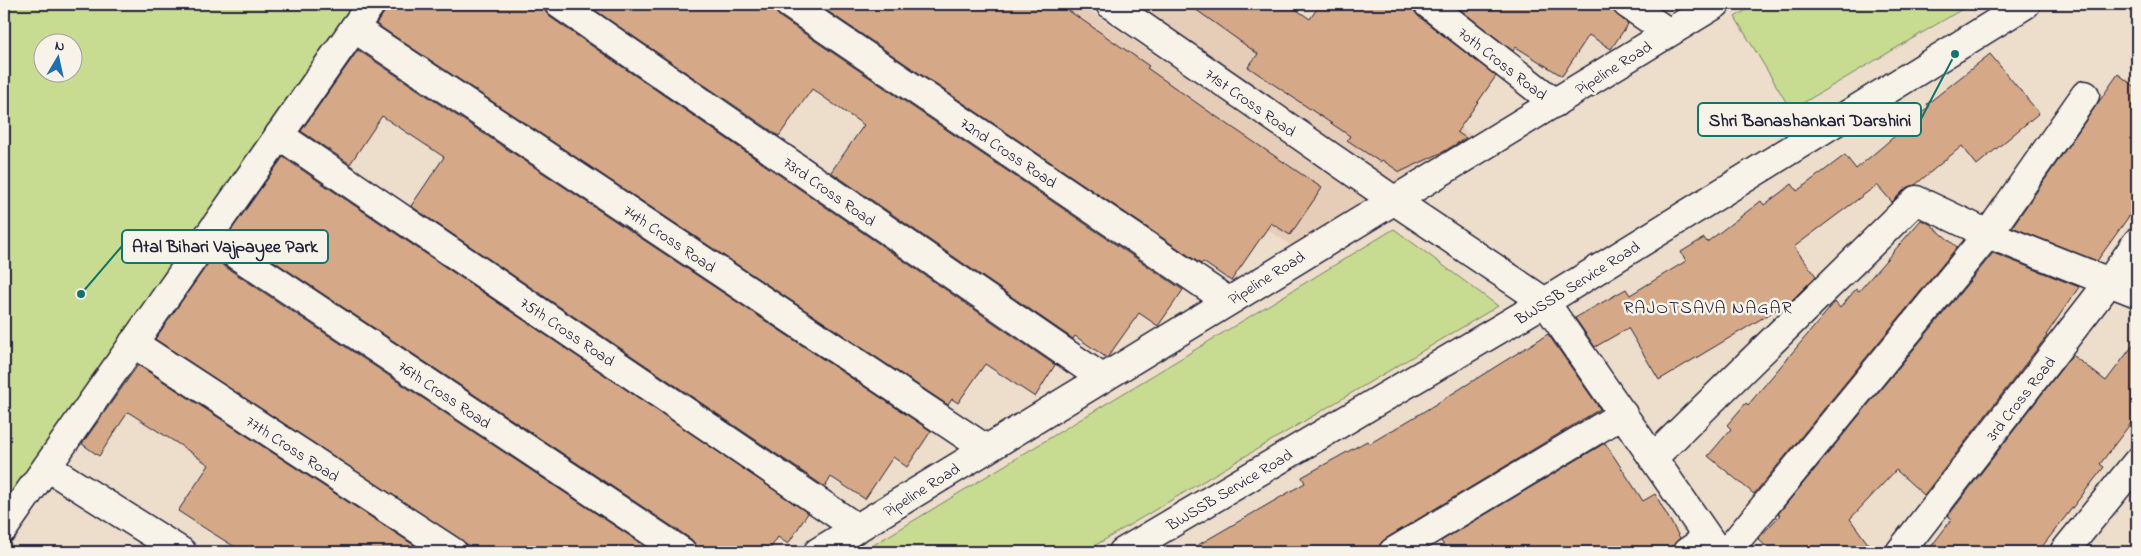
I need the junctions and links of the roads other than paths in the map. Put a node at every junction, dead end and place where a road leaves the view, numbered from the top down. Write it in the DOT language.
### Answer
graph roads {
  1 [pos="370,4"];
  2 [pos="559,4"];
  3 [pos="790,4"];
  4 [pos="1110,4"];
  5 [pos="1428,4"];
  6 [pos="1627,4"];
  7 [pos="1716,4"];
  8 [pos="2026,4"];
  9 [pos="354,28"];
  10 [pos="1668,32"];
  11 [pos="2085,95"];
  12 [pos="1555,103"];
  13 [pos="279,135"];
  14 [pos="1392,200"];
  15 [pos="1988,234"];
  16 [pos="208,236"];
  17 [pos="2137,242"];
  18 [pos="2110,281"];
  19 [pos="2137,293"];
  20 [pos="1228,301"];
  21 [pos="1545,302"];
  22 [pos="133,343"];
  23 [pos="1102,378"];
  24 [pos="1623,414"];
  25 [pos="986,449"];
  26 [pos="1653,458"];
  27 [pos="2137,462"];
  28 [pos="47,467"];
  29 [pos="4,528"];
  30 [pos="858,528"];
  31 [pos="1710,549"];
  32 [pos="182,552"];
  33 [pos="453,552"];
  34 [pos="682,552"];
  35 [pos="818,552"];
  36 [pos="1123,552"];
  37 [pos="1393,552"];
  38 [pos="1900,552"];
  39 [pos="2064,552"];
  1 -- 9 [label="street"];
  2 -- 23 [label="street, 73rd Cross Road"];
  3 -- 20 [label="street, 72nd Cross Road"];
  4 -- 14 [label="street, 71st Cross Road"];
  5 -- 12 [label="street, 70th Cross Road"];
  6 -- 10 [label="street"];
  7 -- 10 [label="street, Pipeline Road"];
  8 -- 21 [label="street, BWSSB Service Road"];
  9 -- 13 [label="street"];
  9 -- 25 [label="street, 74th Cross Road"];
  10 -- 12 [label="street, Pipeline Road"];
  11 -- 15 [label="street"];
  12 -- 14 [label="street, Pipeline Road"];
  13 -- 16 [label="street"];
  13 -- 30 [label="street, 75th Cross Road"];
  14 -- 20 [label="street, Pipeline Road"];
  14 -- 21 [label="street, 71st Cross Road"];
  15 -- 18 [label="street"];
  15 -- 26 [label="street"];
  15 -- 31 [label="street"];
  16 -- 22 [label="street"];
  16 -- 34 [label="street, 76th Cross Road"];
  17 -- 18 [label="street, 3rd Cross Road"];
  18 -- 19 [label="street"];
  18 -- 38 [label="street, 3rd Cross Road"];
  20 -- 23 [label="street, Pipeline Road"];
  21 -- 24 [label="street"];
  21 -- 36 [label="street, BWSSB Service Road"];
  22 -- 28 [label="street"];
  22 -- 33 [label="street, 77th Cross Road"];
  23 -- 25 [label="street, Pipeline Road"];
  24 -- 26 [label="street"];
  24 -- 37 [label="street"];
  25 -- 30 [label="street, Pipeline Road"];
  26 -- 31 [label="street"];
  27 -- 39 [label="street"];
  28 -- 29 [label="street"];
  28 -- 32 [label="street"];
  30 -- 35 [label="street, Pipeline Road"];
}
